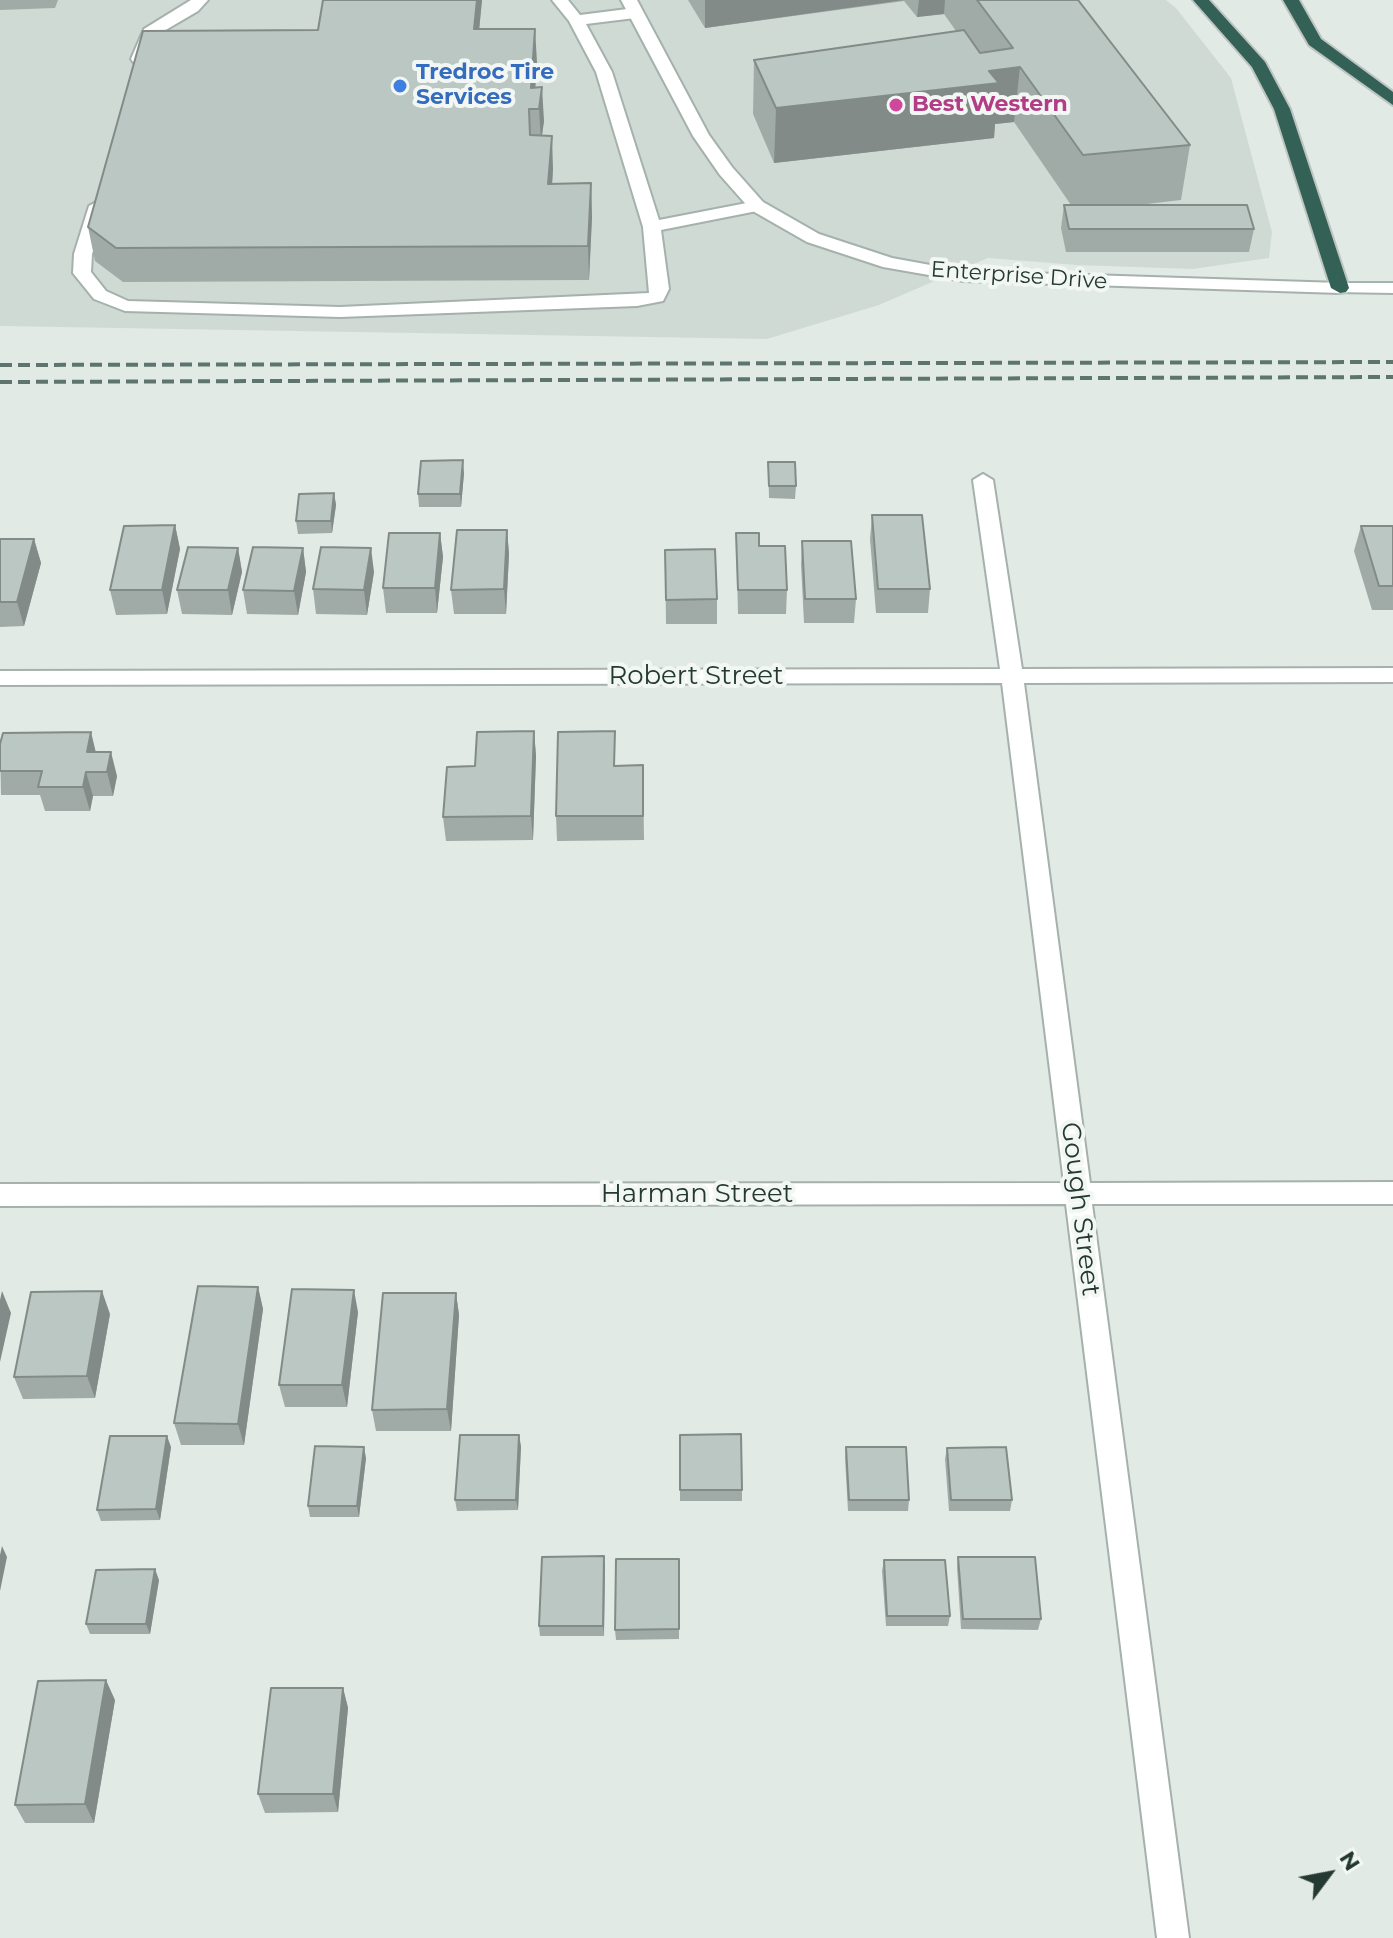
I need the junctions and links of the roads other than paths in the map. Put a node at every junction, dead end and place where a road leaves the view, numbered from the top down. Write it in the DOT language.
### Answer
graph roads {
  1 [pos="200,0"];
  2 [pos="560,0"];
  3 [pos="1201,0"];
  4 [pos="1291,0"];
  5 [pos="632,7"];
  6 [pos="576,20"];
  7 [pos="135,70"];
  8 [pos="1393,100"];
  9 [pos="104,185"];
  10 [pos="757,206"];
  11 [pos="652,227"];
  12 [pos="1340,288"];
  13 [pos="1393,288"];
  14 [pos="983,480"];
  15 [pos="1393,675"];
  16 [pos="1012,676"];
  17 [pos="0,678"];
  18 [pos="1077,1193"];
  19 [pos="1393,1193"];
  20 [pos="0,1195"];
  21 [pos="1173,1938"];
  1 -- 7 [label="street"];
  2 -- 6 [label="street"];
  3 -- 12 [label="highway"];
  4 -- 8 [label="highway"];
  5 -- 6 [label="street"];
  5 -- 10 [label="street, Enterprise Drive"];
  6 -- 11 [label="street"];
  9 -- 11 [label="street"];
  10 -- 11 [label="street"];
  10 -- 12 [label="street, Enterprise Drive"];
  12 -- 13 [label="street, Enterprise Drive"];
  14 -- 16 [label="street, Gough Street"];
  15 -- 16 [label="street, Robert Street"];
  16 -- 17 [label="street, Robert Street"];
  16 -- 18 [label="street, Gough Street"];
  18 -- 19 [label="street, Harman Street"];
  18 -- 20 [label="street, Harman Street"];
  18 -- 21 [label="street, Gough Street"];
}
